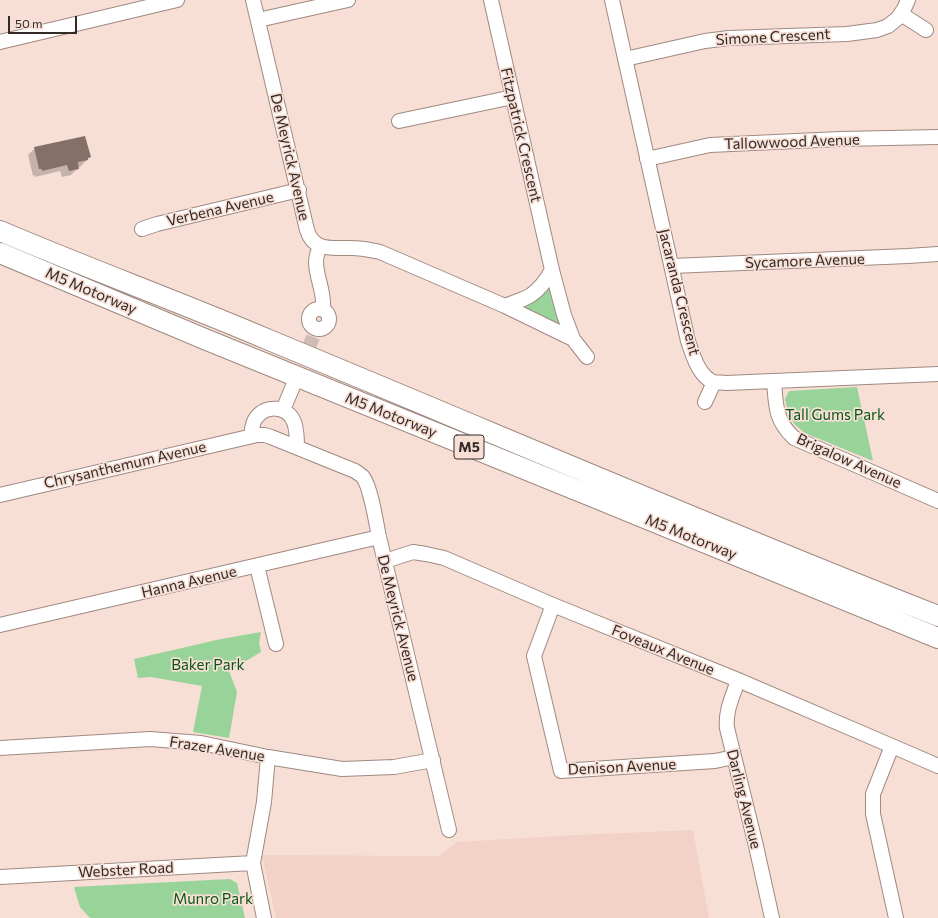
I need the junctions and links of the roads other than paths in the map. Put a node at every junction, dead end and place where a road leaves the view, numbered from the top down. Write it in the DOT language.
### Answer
graph roads {
  1 [pos="177,0"];
  2 [pos="253,0"];
  3 [pos="348,0"];
  4 [pos="491,0"];
  5 [pos="612,0"];
  6 [pos="908,0"];
  7 [pos="901,14"];
  8 [pos="258,20"];
  9 [pos="926,30"];
  10 [pos="0,42"];
  11 [pos="625,59"];
  12 [pos="513,97"];
  13 [pos="399,121"];
  14 [pos="938,137"];
  15 [pos="647,158"];
  16 [pos="299,190"];
  17 [pos="142,229"];
  18 [pos="0,231"];
  19 [pos="320,246"];
  20 [pos="0,253"];
  21 [pos="938,254"];
  22 [pos="672,266"];
  23 [pos="552,270"];
  24 [pos="505,306"];
  25 [pos="314,333"];
  26 [pos="573,339"];
  27 [pos="586,357"];
  28 [pos="938,374"];
  29 [pos="774,381"];
  30 [pos="714,382"];
  31 [pos="293,386"];
  32 [pos="705,402"];
  33 [pos="283,410"];
  34 [pos="251,436"];
  35 [pos="271,437"];
  36 [pos="297,447"];
  37 [pos="0,495"];
  38 [pos="938,500"];
  39 [pos="379,537"];
  40 [pos="385,561"];
  41 [pos="257,566"];
  42 [pos="553,606"];
  43 [pos="938,616"];
  44 [pos="0,625"];
  45 [pos="938,638"];
  46 [pos="276,644"];
  47 [pos="738,680"];
  48 [pos="892,746"];
  49 [pos="0,748"];
  50 [pos="268,757"];
  51 [pos="734,757"];
  52 [pos="433,760"];
  53 [pos="938,766"];
  54 [pos="449,830"];
  55 [pos="253,863"];
  56 [pos="0,877"];
  57 [pos="264,918"];
  58 [pos="772,918"];
  59 [pos="896,918"];
  1 -- 10 [label="street"];
  2 -- 8 [label="street, De Meyrick Avenue"];
  3 -- 8 [label="street"];
  4 -- 12 [label="street, Fitzpatrick Crescent"];
  5 -- 11 [label="street, Jacaranda Crescent"];
  6 -- 7 [label="street, Simone Crescent"];
  7 -- 9 [label="street"];
  7 -- 11 [label="street, Simone Crescent"];
  8 -- 16 [label="street, De Meyrick Avenue"];
  11 -- 15 [label="street, Jacaranda Crescent"];
  12 -- 13 [label="street"];
  12 -- 23 [label="street, Fitzpatrick Crescent"];
  14 -- 15 [label="street, Tallowwood Avenue"];
  15 -- 22 [label="street, Jacaranda Crescent"];
  16 -- 17 [label="street, Verbena Avenue"];
  16 -- 19 [label="street, De Meyrick Avenue"];
  18 -- 43 [label="highway, M5 Motorway / M5"];
  19 -- 24 [label="street, Fitzpatrick Crescent"];
  19 -- 25 [label="street"];
  20 -- 45 [label="highway, M5 Motorway / M5"];
  21 -- 22 [label="street, Sycamore Avenue"];
  22 -- 30 [label="street, Jacaranda Crescent"];
  23 -- 24 [label="street"];
  23 -- 26 [label="street, Fitzpatrick Crescent"];
  24 -- 26 [label="street, Fitzpatrick Crescent"];
  26 -- 27 [label="street, Fitzpatrick Crescent"];
  28 -- 29 [label="street"];
  29 -- 30 [label="street"];
  29 -- 38 [label="street, Brigalow Avenue"];
  30 -- 32 [label="street"];
  31 -- 33 [label="street"];
  33 -- 34 [label="street"];
  33 -- 36 [label="street"];
  34 -- 35 [label="street, Chrysanthemum Avenue"];
  34 -- 37 [label="street, Chrysanthemum Avenue"];
  35 -- 36 [label="street, De Meyrick Avenue"];
  36 -- 39 [label="street, De Meyrick Avenue"];
  39 -- 40 [label="street, De Meyrick Avenue"];
  39 -- 41 [label="street, Hanna Avenue"];
  40 -- 42 [label="street, Foveaux Avenue"];
  40 -- 52 [label="street, De Meyrick Avenue"];
  41 -- 44 [label="street, Hanna Avenue"];
  41 -- 46 [label="street"];
  42 -- 47 [label="street, Foveaux Avenue"];
  42 -- 51 [label="street, Denison Avenue"];
  47 -- 48 [label="street, Foveaux Avenue"];
  47 -- 51 [label="street, Darling Avenue"];
  48 -- 53 [label="street, Foveaux Avenue"];
  48 -- 59 [label="street"];
  49 -- 50 [label="street, Frazer Avenue"];
  50 -- 52 [label="street, Frazer Avenue"];
  50 -- 55 [label="street"];
  51 -- 58 [label="street, Darling Avenue"];
  52 -- 54 [label="street, De Meyrick Avenue"];
  55 -- 56 [label="street, Webster Road"];
  55 -- 57 [label="street"];
}
